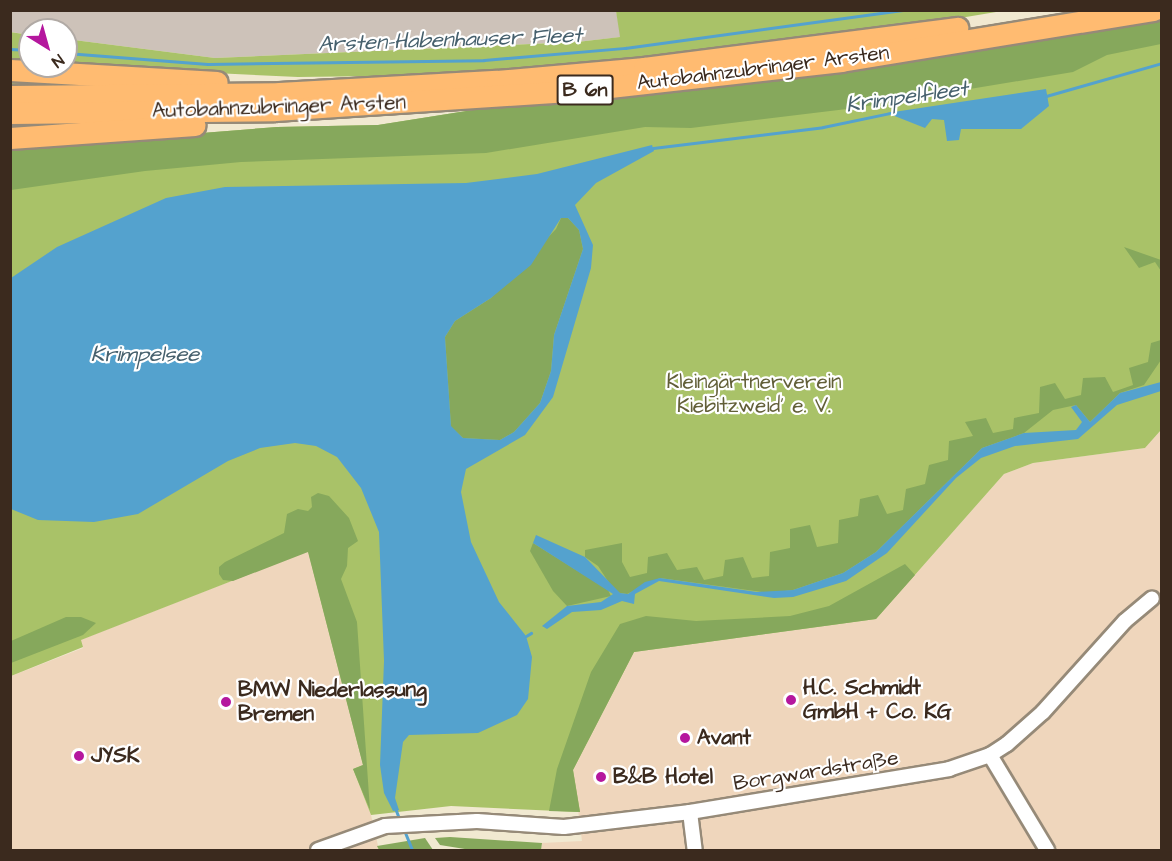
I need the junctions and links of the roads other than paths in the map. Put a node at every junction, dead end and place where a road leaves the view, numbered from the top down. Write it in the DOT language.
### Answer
graph roads {
  1 [pos="1071,10"];
  2 [pos="1154,10"];
  3 [pos="10,70"];
  4 [pos="10,96"];
  5 [pos="277,102"];
  6 [pos="10,113"];
  7 [pos="10,138"];
  8 [pos="1152,598"];
  9 [pos="990,755"];
  10 [pos="690,812"];
  11 [pos="318,850"];
  12 [pos="695,850"];
  13 [pos="1047,850"];
  1 -- 5 [label="highway, Autobahnzubringer Arsten / B 6n"];
  2 -- 5 [label="highway, Autobahnzubringer Arsten / B 6n"];
  3 -- 5 [label="highway"];
  4 -- 5 [label="highway, Autobahnzubringer Arsten / B 6n"];
  5 -- 6 [label="highway, Autobahnzubringer Arsten / B 6n"];
  5 -- 7 [label="highway"];
  8 -- 9 [label="street, Borgwardstraße"];
  9 -- 10 [label="street, Borgwardstraße"];
  9 -- 13 [label="street"];
  10 -- 11 [label="street, Borgwardstraße"];
  10 -- 12 [label="street"];
}
